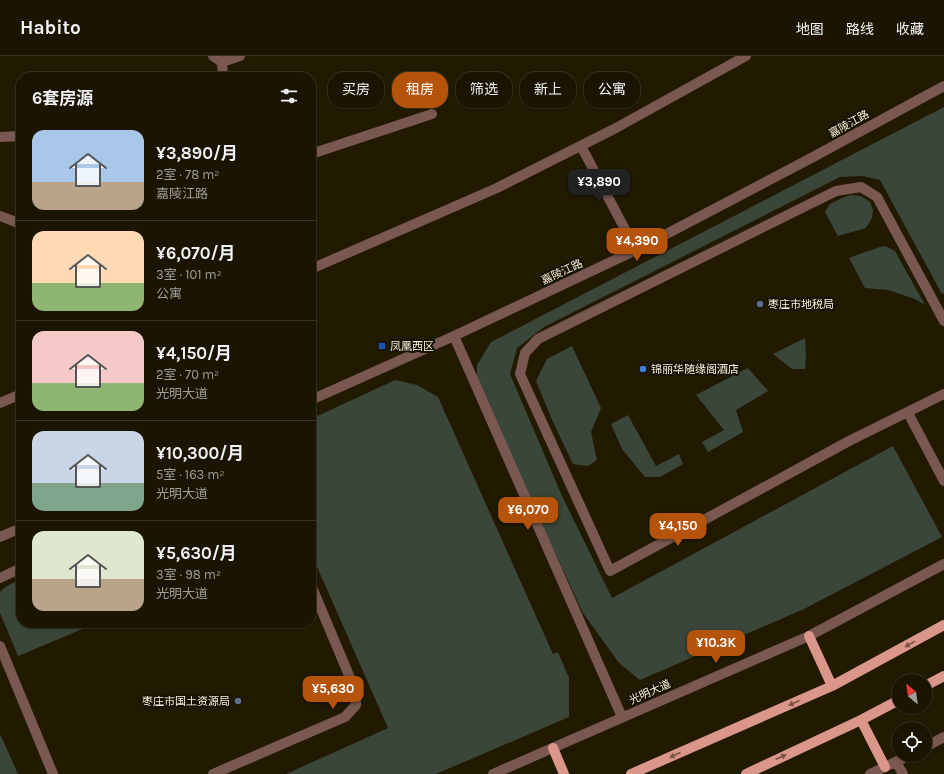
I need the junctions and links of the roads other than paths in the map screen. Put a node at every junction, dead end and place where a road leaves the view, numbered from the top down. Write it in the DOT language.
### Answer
graph roads {
  1 [pos="240,56"];
  2 [pos="746,56"];
  3 [pos="218,59"];
  4 [pos="222,72"];
  5 [pos="944,86"];
  6 [pos="432,114"];
  7 [pos="16,136"];
  8 [pos="0,137"];
  9 [pos="581,146"];
  10 [pos="316,152"];
  11 [pos="0,216"];
  12 [pos="16,222"];
  13 [pos="636,250"];
  14 [pos="316,267"];
  15 [pos="944,321"];
  16 [pos="454,336"];
  17 [pos="944,394"];
  18 [pos="16,396"];
  19 [pos="316,398"];
  20 [pos="0,403"];
  21 [pos="908,413"];
  22 [pos="944,481"];
  23 [pos="16,530"];
  24 [pos="0,537"];
  25 [pos="944,564"];
  26 [pos="16,570"];
  27 [pos="0,578"];
  28 [pos="316,598"];
  29 [pos="944,625"];
  30 [pos="809,636"];
  31 [pos="0,646"];
  32 [pos="944,676"];
  33 [pos="932,682"];
  34 [pos="832,686"];
  35 [pos="892,704"];
  36 [pos="622,717"];
  37 [pos="861,720"];
  38 [pos="944,737"];
  39 [pos="932,743"];
  40 [pos="553,748"];
  41 [pos="896,762"];
  42 [pos="885,767"];
  43 [pos="53,774"];
  44 [pos="213,774"];
  45 [pos="493,774"];
  46 [pos="564,774"];
  47 [pos="631,774"];
  48 [pos="746,774"];
  49 [pos="870,774"];
  50 [pos="903,774"];
  1 -- 3 [label="street"];
  2 -- 9 [label="street"];
  3 -- 4 [label="street"];
  5 -- 13 [label="street, 嘉陵江路"];
  6 -- 10 [label="street"];
  7 -- 8 [label="street"];
  9 -- 13 [label="street"];
  9 -- 14 [label="street"];
  11 -- 12 [label="street"];
  13 -- 16 [label="street, 嘉陵江路"];
  15 -- 21 [label="street"];
  16 -- 19 [label="street, 嘉陵江路"];
  16 -- 36 [label="street"];
  17 -- 21 [label="street"];
  18 -- 20 [label="street"];
  21 -- 22 [label="street"];
  23 -- 24 [label="street"];
  25 -- 30 [label="street, 光明大道"];
  26 -- 27 [label="street"];
  28 -- 44 [label="street"];
  29 -- 34 [label="main road, one-way"];
  30 -- 34 [label="main road"];
  30 -- 36 [label="street, 光明大道"];
  31 -- 43 [label="street"];
  32 -- 33 [label="main road"];
  34 -- 47 [label="main road, one-way"];
  35 -- 37 [label="main road"];
  36 -- 40 [label="street, 光明大道"];
  37 -- 42 [label="main road"];
  48 -- 37 [label="main road, one-way"];
  38 -- 39 [label="street"];
  40 -- 45 [label="street, 光明大道"];
  40 -- 46 [label="main road"];
  41 -- 42 [label="street"];
  41 -- 50 [label="street"];
  42 -- 49 [label="street"];
}
